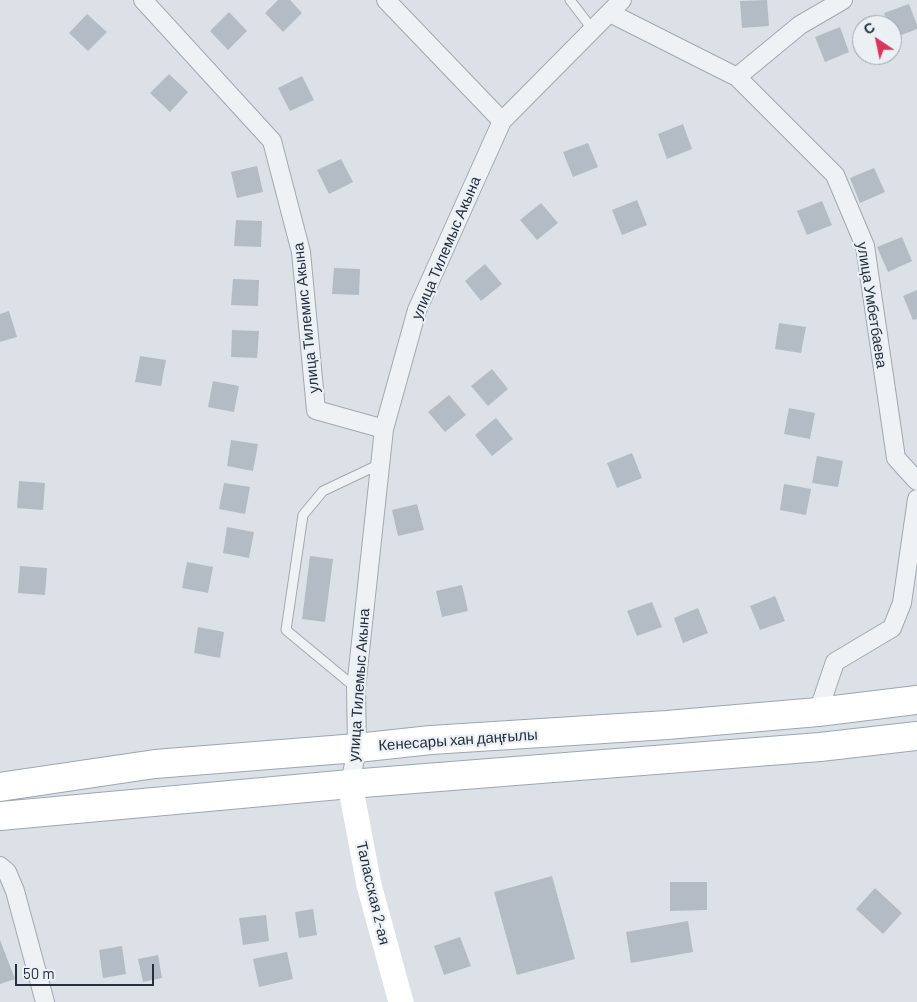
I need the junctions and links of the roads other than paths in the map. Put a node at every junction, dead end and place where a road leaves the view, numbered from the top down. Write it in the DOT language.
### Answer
graph roads {
  1 [pos="143,0"];
  2 [pos="386,0"];
  3 [pos="570,0"];
  4 [pos="843,0"];
  5 [pos="616,6"];
  6 [pos="592,30"];
  7 [pos="737,77"];
  8 [pos="502,121"];
  9 [pos="384,429"];
  10 [pos="380,464"];
  11 [pos="917,481"];
  12 [pos="917,499"];
  13 [pos="356,688"];
  14 [pos="917,700"];
  15 [pos="818,712"];
  16 [pos="917,736"];
  17 [pos="358,748"];
  18 [pos="350,784"];
  19 [pos="0,787"];
  20 [pos="0,816"];
  21 [pos="0,866"];
  22 [pos="45,1002"];
  23 [pos="401,1002"];
  1 -- 9 [label="street, улица Тилемис Акына"];
  2 -- 8 [label="street"];
  3 -- 6 [label="lane"];
  4 -- 7 [label="street"];
  5 -- 6 [label="street, улица Тилемыс Акына"];
  5 -- 7 [label="street"];
  6 -- 8 [label="street, улица Тилемыс Акына"];
  7 -- 11 [label="street, улица Умбетбаева"];
  8 -- 9 [label="street, улица Тилемыс Акына"];
  9 -- 10 [label="street, улица Тилемыс Акына"];
  10 -- 13 [label="street, улица Тилемыс Акына"];
  10 -- 13 [label="lane"];
  12 -- 15 [label="street"];
  13 -- 17 [label="street, улица Тилемыс Акына"];
  14 -- 15 [label="main road, Кенесары хан даңғылы"];
  15 -- 17 [label="main road, Кенесары хан даңғылы"];
  16 -- 18 [label="main road"];
  17 -- 18 [label="street, улица Тилемыс Акына"];
  17 -- 19 [label="main road, Кенесары хан даңғылы"];
  18 -- 20 [label="main road"];
  18 -- 23 [label="street, Таласская 2-ая"];
  21 -- 22 [label="street"];
}
